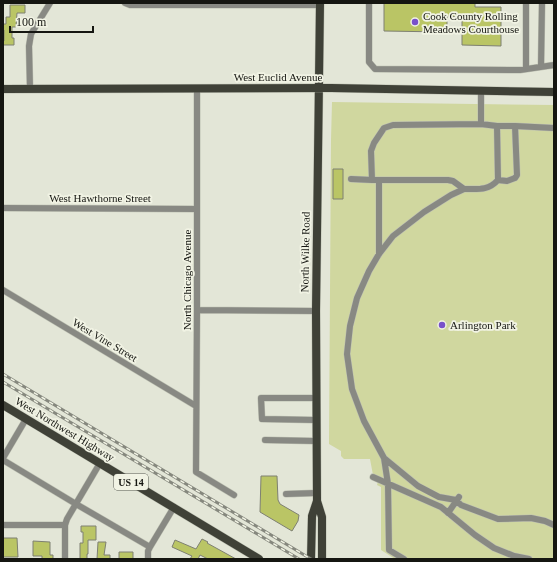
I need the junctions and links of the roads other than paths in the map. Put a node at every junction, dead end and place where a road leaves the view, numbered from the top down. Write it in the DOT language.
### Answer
graph roads {
  1 [pos="50,3"];
  2 [pos="125,3"];
  3 [pos="370,3"];
  4 [pos="526,3"];
  5 [pos="542,3"];
  6 [pos="235,4"];
  7 [pos="320,4"];
  8 [pos="554,65"];
  9 [pos="541,67"];
  10 [pos="526,69"];
  11 [pos="318,88"];
  12 [pos="3,89"];
  13 [pos="30,89"];
  14 [pos="197,89"];
  15 [pos="481,90"];
  16 [pos="554,92"];
  17 [pos="481,124"];
  18 [pos="497,126"];
  19 [pos="515,126"];
  20 [pos="554,128"];
  21 [pos="351,179"];
  22 [pos="372,180"];
  23 [pos="379,180"];
  24 [pos="498,180"];
  25 [pos="464,189"];
  26 [pos="3,208"];
  27 [pos="197,209"];
  28 [pos="379,254"];
  29 [pos="3,290"];
  30 [pos="197,310"];
  31 [pos="316,311"];
  32 [pos="316,398"];
  33 [pos="3,405"];
  34 [pos="196,406"];
  35 [pos="26,419"];
  36 [pos="316,420"];
  37 [pos="265,440"];
  38 [pos="316,441"];
  39 [pos="384,458"];
  40 [pos="3,459"];
  41 [pos="100,463"];
  42 [pos="373,477"];
  43 [pos="388,484"];
  44 [pos="286,494"];
  45 [pos="234,495"];
  46 [pos="316,497"];
  47 [pos="457,498"];
  48 [pos="76,504"];
  49 [pos="174,507"];
  50 [pos="448,512"];
  51 [pos="3,525"];
  52 [pos="65,525"];
  53 [pos="554,525"];
  54 [pos="150,547"];
  55 [pos="255,558"];
  56 [pos="65,559"];
  57 [pos="148,559"];
  58 [pos="311,559"];
  59 [pos="322,559"];
  60 [pos="404,559"];
  61 [pos="529,559"];
  1 -- 13 [label="street"];
  2 -- 6 [label="street"];
  3 -- 10 [label="street"];
  4 -- 10 [label="street"];
  5 -- 9 [label="street"];
  6 -- 7 [label="street"];
  7 -- 11 [label="main road, North Wilke Road"];
  8 -- 9 [label="street"];
  9 -- 10 [label="street"];
  11 -- 14 [label="main road, West Euclid Avenue"];
  11 -- 15 [label="main road, West Euclid Avenue"];
  11 -- 31 [label="main road, North Wilke Road"];
  12 -- 13 [label="main road, West Euclid Avenue"];
  13 -- 14 [label="main road, West Euclid Avenue"];
  14 -- 27 [label="street, North Chicago Avenue"];
  15 -- 16 [label="main road, West Euclid Avenue"];
  15 -- 17 [label="street"];
  17 -- 18 [label="street"];
  17 -- 22 [label="street"];
  18 -- 19 [label="street"];
  18 -- 24 [label="street"];
  19 -- 20 [label="street"];
  19 -- 24 [label="street"];
  21 -- 22 [label="street"];
  22 -- 23 [label="street"];
  23 -- 25 [label="street"];
  23 -- 28 [label="street"];
  24 -- 25 [label="street"];
  25 -- 28 [label="street"];
  26 -- 27 [label="street, West Hawthorne Street"];
  27 -- 30 [label="street, North Chicago Avenue"];
  28 -- 39 [label="street"];
  29 -- 34 [label="street, West Vine Street"];
  30 -- 31 [label="street"];
  30 -- 34 [label="street, North Chicago Avenue"];
  31 -- 32 [label="main road, North Wilke Road"];
  32 -- 36 [label="main road, North Wilke Road"];
  32 -- 36 [label="street"];
  33 -- 35 [label="main road, West Northwest Highway / US 14"];
  34 -- 45 [label="street, North Chicago Avenue"];
  35 -- 40 [label="street"];
  35 -- 41 [label="main road, West Northwest Highway / US 14"];
  36 -- 38 [label="main road, North Wilke Road"];
  37 -- 38 [label="street"];
  38 -- 46 [label="main road, North Wilke Road"];
  39 -- 43 [label="street"];
  39 -- 47 [label="street"];
  40 -- 48 [label="street"];
  41 -- 48 [label="street"];
  41 -- 49 [label="main road, West Northwest Highway / US 14"];
  42 -- 43 [label="street"];
  43 -- 50 [label="street"];
  43 -- 60 [label="street"];
  44 -- 46 [label="street"];
  46 -- 58 [label="main road, North Wilke Road"];
  46 -- 59 [label="main road, North Wilke Road"];
  47 -- 50 [label="street"];
  47 -- 53 [label="street"];
  48 -- 52 [label="street"];
  48 -- 54 [label="street"];
  49 -- 54 [label="street"];
  49 -- 55 [label="main road, West Northwest Highway / US 14"];
  50 -- 61 [label="street"];
  51 -- 52 [label="street"];
  52 -- 56 [label="street"];
  54 -- 57 [label="street"];
}
